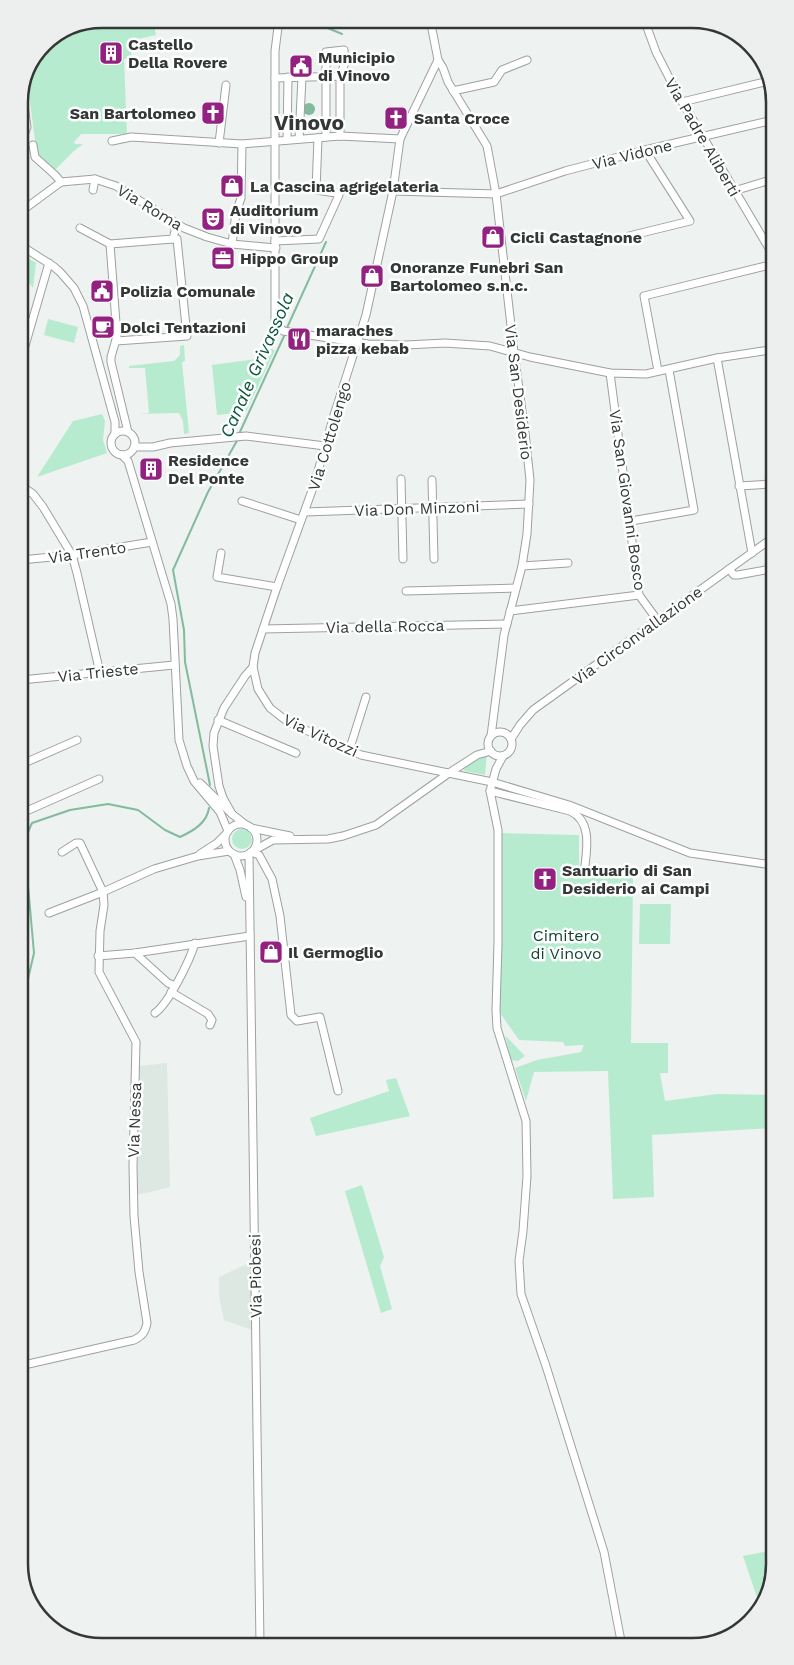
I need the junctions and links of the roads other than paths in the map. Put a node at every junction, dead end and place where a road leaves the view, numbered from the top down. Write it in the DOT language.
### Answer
graph roads {
  1 [pos="278,28"];
  2 [pos="432,28"];
  3 [pos="648,28"];
  4 [pos="438,60"];
  5 [pos="527,60"];
  6 [pos="275,74"];
  7 [pos="343,76"];
  8 [pos="288,77"];
  9 [pos="302,77"];
  10 [pos="326,77"];
  11 [pos="764,82"];
  12 [pos="226,86"];
  13 [pos="453,91"];
  14 [pos="682,102"];
  15 [pos="766,122"];
  16 [pos="340,136"];
  17 [pos="326,137"];
  18 [pos="702,137"];
  19 [pos="318,138"];
  20 [pos="299,139"];
  21 [pos="400,139"];
  22 [pos="287,140"];
  23 [pos="112,141"];
  24 [pos="275,142"];
  25 [pos="219,143"];
  26 [pos="242,144"];
  27 [pos="33,145"];
  28 [pos="645,150"];
  29 [pos="95,179"];
  30 [pos="766,181"];
  31 [pos="61,182"];
  32 [pos="93,190"];
  33 [pos="393,191"];
  34 [pos="734,191"];
  35 [pos="496,194"];
  36 [pos="28,206"];
  37 [pos="174,223"];
  38 [pos="80,228"];
  39 [pos="184,228"];
  40 [pos="234,233"];
  41 [pos="629,236"];
  42 [pos="175,239"];
  43 [pos="221,240"];
  44 [pos="766,243"];
  45 [pos="110,244"];
  46 [pos="232,244"];
  47 [pos="276,245"];
  48 [pos="28,249"];
  49 [pos="49,263"];
  50 [pos="766,266"];
  51 [pos="28,335"];
  52 [pos="116,341"];
  53 [pos="357,343"];
  54 [pos="766,351"];
  55 [pos="514,352"];
  56 [pos="717,358"];
  57 [pos="669,370"];
  58 [pos="658,371"];
  59 [pos="610,373"];
  60 [pos="122,432"];
  61 [pos="325,446"];
  62 [pos="129,451"];
  63 [pos="401,479"];
  64 [pos="432,480"];
  65 [pos="766,484"];
  66 [pos="739,486"];
  67 [pos="28,491"];
  68 [pos="242,501"];
  69 [pos="529,504"];
  70 [pos="433,508"];
  71 [pos="402,509"];
  72 [pos="304,512"];
  73 [pos="302,520"];
  74 [pos="631,521"];
  75 [pos="152,542"];
  76 [pos="766,543"];
  77 [pos="221,553"];
  78 [pos="752,553"];
  79 [pos="72,555"];
  80 [pos="28,559"];
  81 [pos="403,559"];
  82 [pos="434,559"];
  83 [pos="568,563"];
  84 [pos="522,566"];
  85 [pos="729,570"];
  86 [pos="766,570"];
  87 [pos="276,587"];
  88 [pos="516,588"];
  89 [pos="406,591"];
  90 [pos="639,595"];
  91 [pos="510,611"];
  92 [pos="658,621"];
  93 [pos="507,624"];
  94 [pos="263,629"];
  95 [pos="174,665"];
  96 [pos="253,667"];
  97 [pos="100,673"];
  98 [pos="28,679"];
  99 [pos="366,697"];
  100 [pos="218,720"];
  101 [pos="494,734"];
  102 [pos="509,737"];
  103 [pos="77,740"];
  104 [pos="491,750"];
  105 [pos="349,751"];
  106 [pos="296,753"];
  107 [pos="503,756"];
  108 [pos="28,761"];
  109 [pos="186,766"];
  110 [pos="496,769"];
  111 [pos="449,773"];
  112 [pos="99,779"];
  113 [pos="492,782"];
  114 [pos="490,791"];
  115 [pos="28,810"];
  116 [pos="232,814"];
  117 [pos="248,826"];
  118 [pos="227,833"];
  119 [pos="297,838"];
  120 [pos="62,852"];
  121 [pos="251,852"];
  122 [pos="232,853"];
  123 [pos="198,856"];
  124 [pos="766,864"];
  125 [pos="584,874"];
  126 [pos="103,892"];
  127 [pos="249,908"];
  128 [pos="49,912"];
  129 [pos="250,936"];
  130 [pos="195,943"];
  131 [pos="135,953"];
  132 [pos="98,956"];
  133 [pos="173,989"];
  134 [pos="155,1013"];
  135 [pos="210,1025"];
  136 [pos="338,1091"];
  137 [pos="28,1364"];
  138 [pos="260,1637"];
  139 [pos="621,1638"];
  1 -- 6 [label="street"];
  2 -- 4 [label="street"];
  3 -- 14 [label="street, Via Padre Aliberti"];
  4 -- 13 [label="street, Via San Desiderio"];
  4 -- 21 [label="street, Via Cottolengo"];
  5 -- 13 [label="street"];
  6 -- 8 [label="street"];
  6 -- 24 [label="street"];
  7 -- 10 [label="street"];
  7 -- 10 [label="street"];
  7 -- 16 [label="street"];
  8 -- 9 [label="street"];
  8 -- 22 [label="street"];
  9 -- 10 [label="street"];
  9 -- 20 [label="street"];
  10 -- 17 [label="street"];
  11 -- 14 [label="street"];
  12 -- 25 [label="street"];
  13 -- 35 [label="street, Via San Desiderio"];
  14 -- 18 [label="street, Via Padre Aliberti"];
  15 -- 18 [label="street, Via Vidone"];
  16 -- 17 [label="street"];
  16 -- 21 [label="street"];
  17 -- 19 [label="street"];
  18 -- 28 [label="street, Via Vidone"];
  18 -- 34 [label="street, Via Padre Aliberti"];
  19 -- 20 [label="street"];
  19 -- 47 [label="street, Via Roma"];
  20 -- 22 [label="street"];
  21 -- 33 [label="street, Via Cottolengo"];
  22 -- 24 [label="street"];
  23 -- 25 [label="street"];
  24 -- 26 [label="street"];
  24 -- 47 [label="street"];
  25 -- 26 [label="street"];
  26 -- 40 [label="street"];
  27 -- 31 [label="street"];
  28 -- 35 [label="street, Via Vidone"];
  28 -- 41 [label="street"];
  29 -- 31 [label="street, Via Roma"];
  29 -- 32 [label="street"];
  29 -- 37 [label="street, Via Roma"];
  30 -- 34 [label="street"];
  31 -- 36 [label="street"];
  33 -- 35 [label="street"];
  33 -- 53 [label="street, Via Cottolengo"];
  34 -- 44 [label="street, Via Padre Aliberti"];
  35 -- 55 [label="street, Via San Desiderio"];
  37 -- 39 [label="street, Via Roma"];
  37 -- 42 [label="street"];
  38 -- 45 [label="street"];
  39 -- 42 [label="street"];
  39 -- 43 [label="street, Via Roma"];
  40 -- 43 [label="street"];
  40 -- 46 [label="street"];
  42 -- 45 [label="street"];
  42 -- 52 [label="street"];
  43 -- 46 [label="street, Via Roma"];
  45 -- 52 [label="street"];
  46 -- 47 [label="street, Via Roma"];
  47 -- 53 [label="street"];
  48 -- 49 [label="street"];
  49 -- 51 [label="street"];
  49 -- 60 [label="street"];
  50 -- 58 [label="street"];
  52 -- 60 [label="street"];
  53 -- 55 [label="street"];
  53 -- 61 [label="street, Via Cottolengo"];
  54 -- 56 [label="street"];
  55 -- 59 [label="street"];
  55 -- 69 [label="street, Via San Desiderio"];
  56 -- 57 [label="street"];
  56 -- 66 [label="street"];
  57 -- 58 [label="street"];
  57 -- 74 [label="street"];
  58 -- 59 [label="street"];
  59 -- 74 [label="street, Via San Giovanni Bosco"];
  60 -- 62 [label="street"];
  60 -- 62 [label="street"];
  61 -- 62 [label="street"];
  61 -- 72 [label="street, Via Cottolengo"];
  62 -- 75 [label="street"];
  63 -- 71 [label="street"];
  64 -- 70 [label="street"];
  65 -- 66 [label="street"];
  66 -- 78 [label="street"];
  67 -- 79 [label="street"];
  68 -- 73 [label="street"];
  69 -- 70 [label="street, Via Don Minzoni"];
  69 -- 84 [label="street, Via San Desiderio"];
  70 -- 71 [label="street, Via Don Minzoni"];
  70 -- 82 [label="street"];
  71 -- 72 [label="street, Via Don Minzoni"];
  71 -- 81 [label="street"];
  72 -- 73 [label="street, Via Cottolengo"];
  73 -- 87 [label="street, Via Cottolengo"];
  74 -- 90 [label="street, Via San Giovanni Bosco"];
  75 -- 79 [label="street, Via Trento"];
  75 -- 95 [label="street"];
  76 -- 78 [label="street, Via Circonvallazione"];
  77 -- 87 [label="street"];
  78 -- 85 [label="street, Via Circonvallazione"];
  79 -- 80 [label="street, Via Trento"];
  79 -- 97 [label="street"];
  83 -- 84 [label="street"];
  84 -- 88 [label="street, Via San Desiderio"];
  85 -- 86 [label="street"];
  85 -- 92 [label="street, Via Circonvallazione"];
  87 -- 94 [label="street, Via Cottolengo"];
  88 -- 89 [label="street"];
  88 -- 91 [label="street, Via San Desiderio"];
  90 -- 91 [label="street"];
  90 -- 92 [label="street, Via San Giovanni Bosco"];
  91 -- 93 [label="street, Via San Desiderio"];
  92 -- 102 [label="street, Via Circonvallazione"];
  93 -- 94 [label="street, Via della Rocca"];
  93 -- 101 [label="street, Via San Desiderio"];
  94 -- 96 [label="street, Via Cottolengo"];
  95 -- 97 [label="street, Via Trieste"];
  95 -- 109 [label="street"];
  96 -- 100 [label="street, Via Cottolengo"];
  96 -- 105 [label="street, Via Vitozzi"];
  97 -- 98 [label="street, Via Trieste"];
  99 -- 105 [label="street"];
  100 -- 106 [label="street"];
  100 -- 116 [label="street, Via Cottolengo"];
  101 -- 102 [label="street"];
  101 -- 104 [label="street"];
  102 -- 107 [label="street"];
  103 -- 108 [label="street"];
  104 -- 107 [label="street"];
  104 -- 110 [label="street"];
  104 -- 111 [label="street"];
  105 -- 111 [label="street, Via Vitozzi"];
  107 -- 110 [label="street"];
  109 -- 116 [label="street"];
  109 -- 118 [label="street"];
  110 -- 113 [label="street"];
  111 -- 113 [label="street, Via Vitozzi"];
  111 -- 119 [label="street"];
  112 -- 115 [label="street"];
  113 -- 114 [label="street"];
  113 -- 124 [label="street, Via Vitozzi"];
  114 -- 125 [label="street"];
  114 -- 139 [label="street"];
  116 -- 117 [label="street"];
  117 -- 118 [label="street"];
  117 -- 119 [label="street"];
  117 -- 121 [label="street"];
  118 -- 122 [label="street"];
  118 -- 123 [label="street"];
  119 -- 121 [label="street"];
  120 -- 126 [label="street"];
  121 -- 122 [label="street"];
  121 -- 127 [label="street, Via Piobesi"];
  121 -- 136 [label="street"];
  122 -- 123 [label="street"];
  122 -- 127 [label="street, Via Piobesi"];
  123 -- 126 [label="street"];
  126 -- 128 [label="street"];
  126 -- 132 [label="street, Via Nessa"];
  127 -- 129 [label="street, Via Piobesi"];
  129 -- 130 [label="street"];
  129 -- 138 [label="street, Via Piobesi"];
  130 -- 131 [label="street"];
  130 -- 133 [label="street"];
  131 -- 132 [label="street"];
  131 -- 133 [label="street"];
  132 -- 137 [label="street, Via Nessa"];
  133 -- 134 [label="street"];
  133 -- 135 [label="street"];
}
